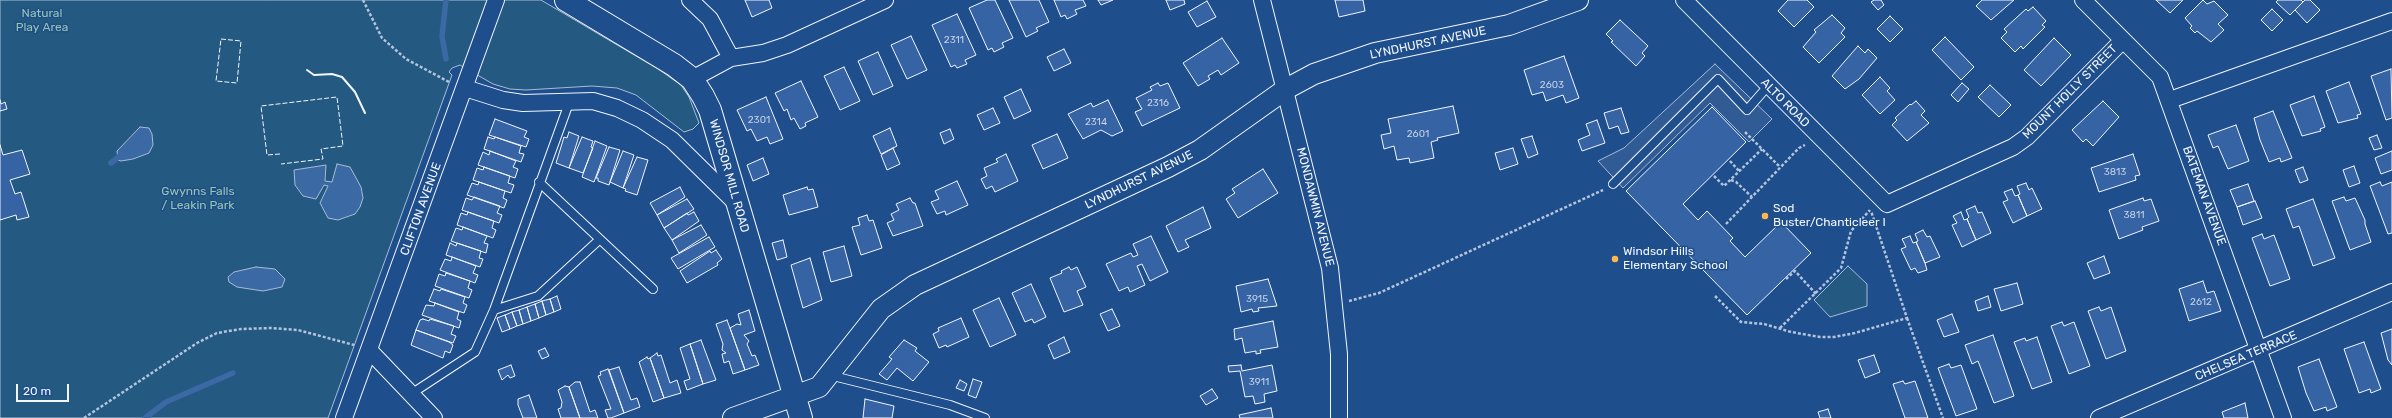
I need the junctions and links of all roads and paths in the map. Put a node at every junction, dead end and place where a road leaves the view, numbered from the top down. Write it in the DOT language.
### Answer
graph roads {
  1 [pos="363,0"];
  2 [pos="496,0"];
  3 [pos="566,0"];
  4 [pos="690,0"];
  5 [pos="885,0"];
  6 [pos="1262,0"];
  7 [pos="1578,0"];
  8 [pos="1684,0"];
  9 [pos="2083,0"];
  10 [pos="2392,21"];
  11 [pos="2123,40"];
  12 [pos="731,58"];
  13 [pos="692,79"];
  14 [pos="467,82"];
  15 [pos="1768,86"];
  16 [pos="1286,89"];
  17 [pos="2170,100"];
  18 [pos="569,103"];
  19 [pos="1745,132"];
  20 [pos="1807,144"];
  21 [pos="1762,149"];
  22 [pos="1730,161"];
  23 [pos="1780,167"];
  24 [pos="1739,171"];
  25 [pos="1714,176"];
  26 [pos="1730,180"];
  27 [pos="539,182"];
  28 [pos="1612,184"];
  29 [pos="1752,197"];
  30 [pos="736,203"];
  31 [pos="1887,204"];
  32 [pos="1726,224"];
  33 [pos="599,240"];
  34 [pos="1786,279"];
  35 [pos="652,289"];
  36 [pos="2392,292"];
  37 [pos="1816,294"];
  38 [pos="1716,296"];
  39 [pos="1349,301"];
  40 [pos="494,310"];
  41 [pos="1907,318"];
  42 [pos="1780,328"];
  43 [pos="370,350"];
  44 [pos="2259,350"];
  45 [pos="828,375"];
  46 [pos="411,394"];
  47 [pos="795,397"];
  48 [pos="84,418"];
  49 [pos="344,418"];
  50 [pos="434,418"];
  51 [pos="733,418"];
  52 [pos="801,418"];
  53 [pos="985,418"];
  54 [pos="1339,418"];
  55 [pos="1943,418"];
  56 [pos="2099,418"];
  57 [pos="2283,418"];
  1 -- 14 [label="path"];
  2 -- 14 [label="street, CLIFTON AVENUE"];
  3 -- 13 [label="main road, WINDSOR MILL ROAD"];
  4 -- 12 [label="street"];
  5 -- 12 [label="street"];
  6 -- 16 [label="street, MONDAWMIN AVENUE"];
  7 -- 16 [label="street, LYNDHURST AVENUE"];
  8 -- 15 [label="street, ALTO ROAD"];
  9 -- 11 [label="street, BATEMAN AVENUE"];
  10 -- 17 [label="street"];
  11 -- 17 [label="street, BATEMAN AVENUE"];
  11 -- 31 [label="street, MOUNT HOLLY STREET"];
  12 -- 13 [label="street"];
  13 -- 30 [label="main road, WINDSOR MILL ROAD"];
  14 -- 18 [label="street"];
  14 -- 43 [label="street, CLIFTON AVENUE"];
  15 -- 28 [label="lane"];
  15 -- 31 [label="street, ALTO ROAD"];
  16 -- 45 [label="street, LYNDHURST AVENUE"];
  16 -- 54 [label="street, MONDAWMIN AVENUE"];
  17 -- 44 [label="street, BATEMAN AVENUE"];
  18 -- 27 [label="lane"];
  18 -- 30 [label="street"];
  19 -- 21 [label="path"];
  20 -- 23 [label="path"];
  21 -- 23 [label="path"];
  21 -- 24 [label="path"];
  22 -- 24 [label="path"];
  23 -- 29 [label="path"];
  24 -- 26 [label="path"];
  25 -- 26 [label="path"];
  26 -- 29 [label="path"];
  27 -- 33 [label="lane"];
  27 -- 40 [label="lane"];
  28 -- 39 [label="path"];
  29 -- 32 [label="path"];
  30 -- 47 [label="main road, WINDSOR MILL ROAD"];
  33 -- 35 [label="lane"];
  33 -- 40 [label="lane"];
  34 -- 37 [label="path"];
  36 -- 44 [label="street, CHELSEA TERRACE"];
  37 -- 41 [label="path"];
  37 -- 42 [label="path"];
  38 -- 42 [label="path"];
  40 -- 46 [label="lane"];
  41 -- 42 [label="path"];
  41 -- 55 [label="path"];
  43 -- 46 [label="street"];
  43 -- 48 [label="path"];
  43 -- 49 [label="street, CLIFTON AVENUE"];
  44 -- 56 [label="street, CHELSEA TERRACE"];
  44 -- 57 [label="street, BATEMAN AVENUE"];
  45 -- 47 [label="street, LYNDHURST AVENUE"];
  45 -- 53 [label="lane"];
  46 -- 50 [label="street"];
  47 -- 51 [label="street, LYNDHURST AVENUE"];
  47 -- 52 [label="main road, WINDSOR MILL ROAD"];
}
